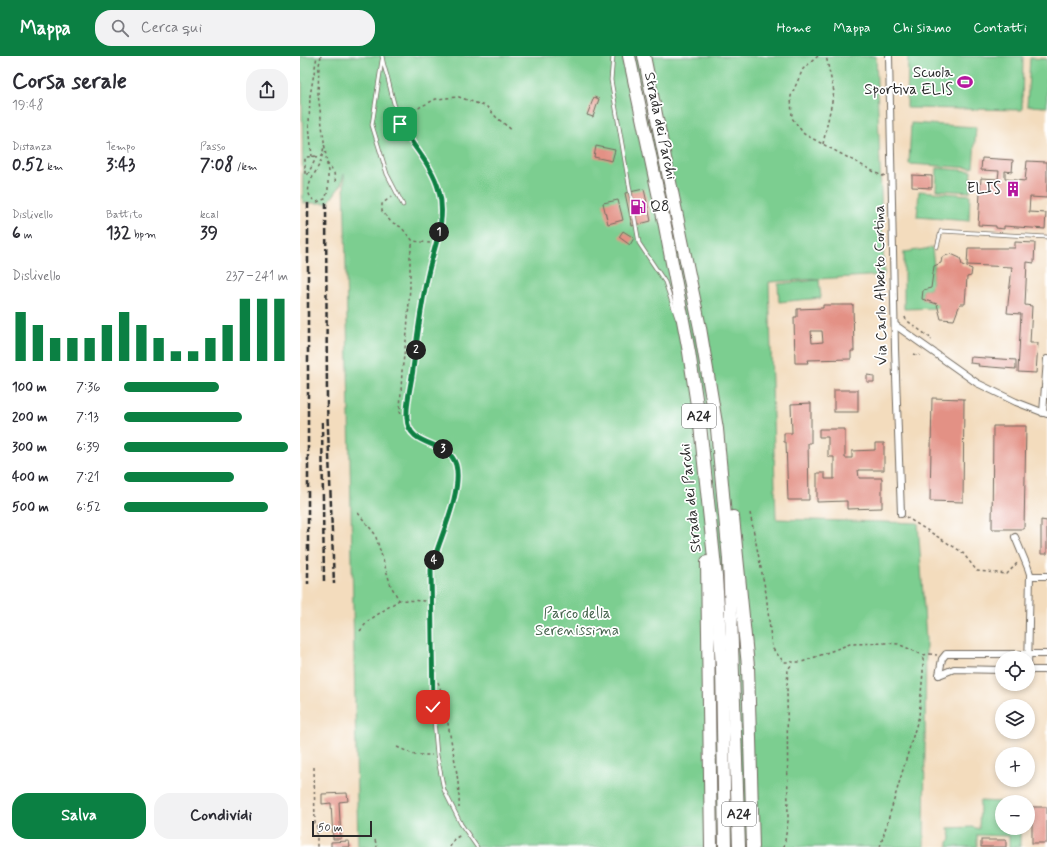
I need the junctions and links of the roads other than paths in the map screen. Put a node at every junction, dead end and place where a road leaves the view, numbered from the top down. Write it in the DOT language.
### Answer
graph roads {
  1 [pos="612,56"];
  2 [pos="628,56"];
  3 [pos="644,56"];
  4 [pos="889,56"];
  5 [pos="382,57"];
  6 [pos="403,205"];
  7 [pos="1047,237"];
  8 [pos="937,247"];
  9 [pos="895,325"];
  10 [pos="689,352"];
  11 [pos="1047,359"];
  12 [pos="1045,413"];
  13 [pos="717,429"];
  14 [pos="707,495"];
  15 [pos="901,514"];
  16 [pos="1015,537"];
  17 [pos="1030,576"];
  18 [pos="1047,577"];
  19 [pos="1028,651"];
  20 [pos="995,654"];
  21 [pos="1035,654"];
  22 [pos="1047,654"];
  23 [pos="995,670"];
  24 [pos="1035,670"];
  25 [pos="1047,670"];
  26 [pos="477,847"];
  27 [pos="711,847"];
  28 [pos="725,847"];
  29 [pos="739,847"];
  30 [pos="753,847"];
  1 -- 10 [label="lane"];
  2 -- 10 [label="highway, Strada dei Parchi / A24"];
  3 -- 13 [label="highway, Strada dei Parchi / A24"];
  4 -- 9 [label="street, Via Carlo Alberto Cortina"];
  5 -- 6 [label="lane"];
  5 -- 26 [label="lane"];
  7 -- 8 [label="lane"];
  9 -- 12 [label="street"];
  9 -- 15 [label="street, Via Carlo Alberto Cortina"];
  10 -- 14 [label="highway, Strada dei Parchi / A24"];
  11 -- 12 [label="street"];
  13 -- 29 [label="highway, Strada dei Parchi / A24"];
  13 -- 30 [label="highway"];
  14 -- 27 [label="highway"];
  14 -- 28 [label="highway, Strada dei Parchi / A24"];
  16 -- 17 [label="street"];
  17 -- 18 [label="street"];
  17 -- 19 [label="street"];
  20 -- 23 [label="street"];
  21 -- 22 [label="street"];
  24 -- 25 [label="street"];
}
